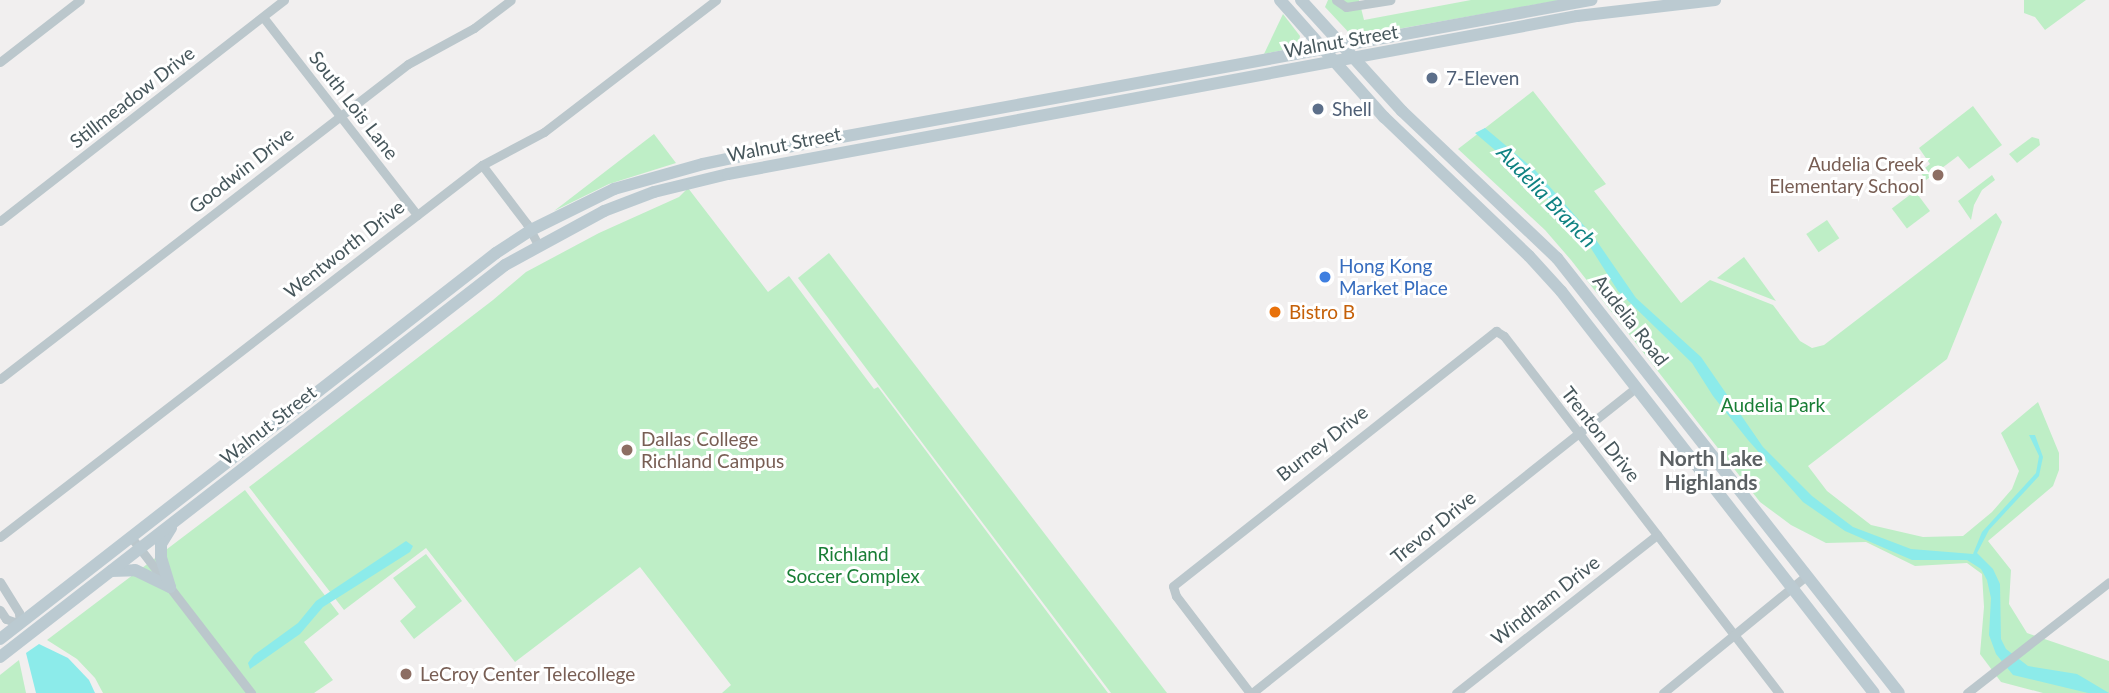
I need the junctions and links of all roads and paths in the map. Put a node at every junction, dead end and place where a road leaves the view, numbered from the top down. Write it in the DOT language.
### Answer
graph roads {
  1 [pos="80,0"];
  2 [pos="284,0"];
  3 [pos="511,0"];
  4 [pos="716,0"];
  5 [pos="1280,0"];
  6 [pos="1336,0"];
  7 [pos="1391,0"];
  8 [pos="1591,0"];
  9 [pos="1715,0"];
  10 [pos="1303,1"];
  11 [pos="263,17"];
  12 [pos="1341,46"];
  13 [pos="1321,50"];
  14 [pos="1351,57"];
  15 [pos="0,62"];
  16 [pos="1332,62"];
  17 [pos="1056,98"];
  18 [pos="1058,113"];
  19 [pos="340,116"];
  20 [pos="910,125"];
  21 [pos="912,140"];
  22 [pos="776,149"];
  23 [pos="482,165"];
  24 [pos="729,174"];
  25 [pos="417,215"];
  26 [pos="1511,215"];
  27 [pos="0,221"];
  28 [pos="1498,226"];
  29 [pos="531,230"];
  30 [pos="538,245"];
  31 [pos="1496,331"];
  32 [pos="1651,376"];
  33 [pos="0,379"];
  34 [pos="1636,388"];
  35 [pos="1579,433"];
  36 [pos="1758,512"];
  37 [pos="175,521"];
  38 [pos="1767,524"];
  39 [pos="1742,525"];
  40 [pos="1657,535"];
  41 [pos="1751,536"];
  42 [pos="0,537"];
  43 [pos="131,537"];
  44 [pos="140,548"];
  45 [pos="111,571"];
  46 [pos="1807,575"];
  47 [pos="0,582"];
  48 [pos="2109,582"];
  49 [pos="170,587"];
  50 [pos="1791,587"];
  51 [pos="0,610"];
  52 [pos="25,629"];
  53 [pos="1733,634"];
  54 [pos="0,639"];
  55 [pos="0,657"];
  56 [pos="251,693"];
  57 [pos="1251,693"];
  58 [pos="1456,693"];
  59 [pos="1663,693"];
  60 [pos="1779,693"];
  61 [pos="1874,693"];
  62 [pos="1899,693"];
  63 [pos="1967,693"];
  1 -- 15 [label="street"];
  2 -- 11 [label="street, Stillmeadow Drive"];
  3 -- 19 [label="street, Goodwin Drive"];
  4 -- 23 [label="street, Wentworth Drive"];
  5 -- 13 [label="main road, Audelia Road"];
  6 -- 7 [label="street"];
  8 -- 12 [label="main road, Walnut Street"];
  9 -- 14 [label="main road, Walnut Street"];
  10 -- 12 [label="main road, Audelia Road"];
  11 -- 19 [label="street, South Lois Lane"];
  11 -- 27 [label="street, Stillmeadow Drive"];
  12 -- 13 [label="main road, Walnut Street"];
  12 -- 14 [label="main road, Audelia Road"];
  13 -- 16 [label="main road, Audelia Road"];
  13 -- 17 [label="main road, Walnut Street"];
  14 -- 16 [label="main road, Walnut Street"];
  14 -- 26 [label="main road, Audelia Road"];
  16 -- 18 [label="main road, Walnut Street"];
  16 -- 28 [label="main road, Audelia Road"];
  17 -- 18 [label="main road"];
  17 -- 20 [label="main road, Walnut Street"];
  18 -- 21 [label="main road, Walnut Street"];
  19 -- 25 [label="street, South Lois Lane"];
  19 -- 33 [label="street, Goodwin Drive"];
  20 -- 21 [label="main road"];
  20 -- 22 [label="main road, Walnut Street"];
  21 -- 24 [label="main road, Walnut Street"];
  22 -- 24 [label="main road"];
  22 -- 29 [label="main road, Walnut Street"];
  23 -- 25 [label="street, Wentworth Drive"];
  23 -- 29 [label="street"];
  24 -- 30 [label="main road, Walnut Street"];
  25 -- 42 [label="street, Wentworth Drive"];
  26 -- 28 [label="main road"];
  26 -- 32 [label="main road, Audelia Road"];
  28 -- 34 [label="main road, Audelia Road"];
  29 -- 30 [label="street"];
  29 -- 43 [label="main road, Walnut Street"];
  30 -- 37 [label="main road, Walnut Street"];
  31 -- 35 [label="street, Trenton Drive"];
  31 -- 57 [label="street, Burney Drive"];
  32 -- 34 [label="main road"];
  32 -- 36 [label="main road, Audelia Road"];
  34 -- 35 [label="street, Trevor Drive"];
  34 -- 39 [label="main road, Audelia Road"];
  35 -- 40 [label="street, Trenton Drive"];
  35 -- 57 [label="street, Trevor Drive"];
  36 -- 38 [label="main road, Audelia Road"];
  36 -- 39 [label="main road"];
  37 -- 44 [label="main road, Walnut Street"];
  37 -- 49 [label="main road"];
  38 -- 41 [label="main road"];
  38 -- 46 [label="main road, Audelia Road"];
  39 -- 41 [label="main road, Audelia Road"];
  40 -- 53 [label="street, Trenton Drive"];
  40 -- 58 [label="street, Windham Drive"];
  41 -- 50 [label="main road, Audelia Road"];
  43 -- 44 [label="street"];
  43 -- 52 [label="main road, Walnut Street"];
  44 -- 45 [label="main road, Walnut Street"];
  44 -- 49 [label="street"];
  45 -- 49 [label="main road"];
  45 -- 52 [label="main road, Walnut Street"];
  46 -- 50 [label="street"];
  46 -- 62 [label="main road, Audelia Road"];
  47 -- 52 [label="street"];
  48 -- 63 [label="street"];
  49 -- 56 [label="street"];
  50 -- 53 [label="street"];
  50 -- 61 [label="main road, Audelia Road"];
  51 -- 52 [label="street"];
  52 -- 54 [label="main road, Walnut Street"];
  52 -- 55 [label="main road, Walnut Street"];
  53 -- 59 [label="street"];
  53 -- 60 [label="street, Trenton Drive"];
}
